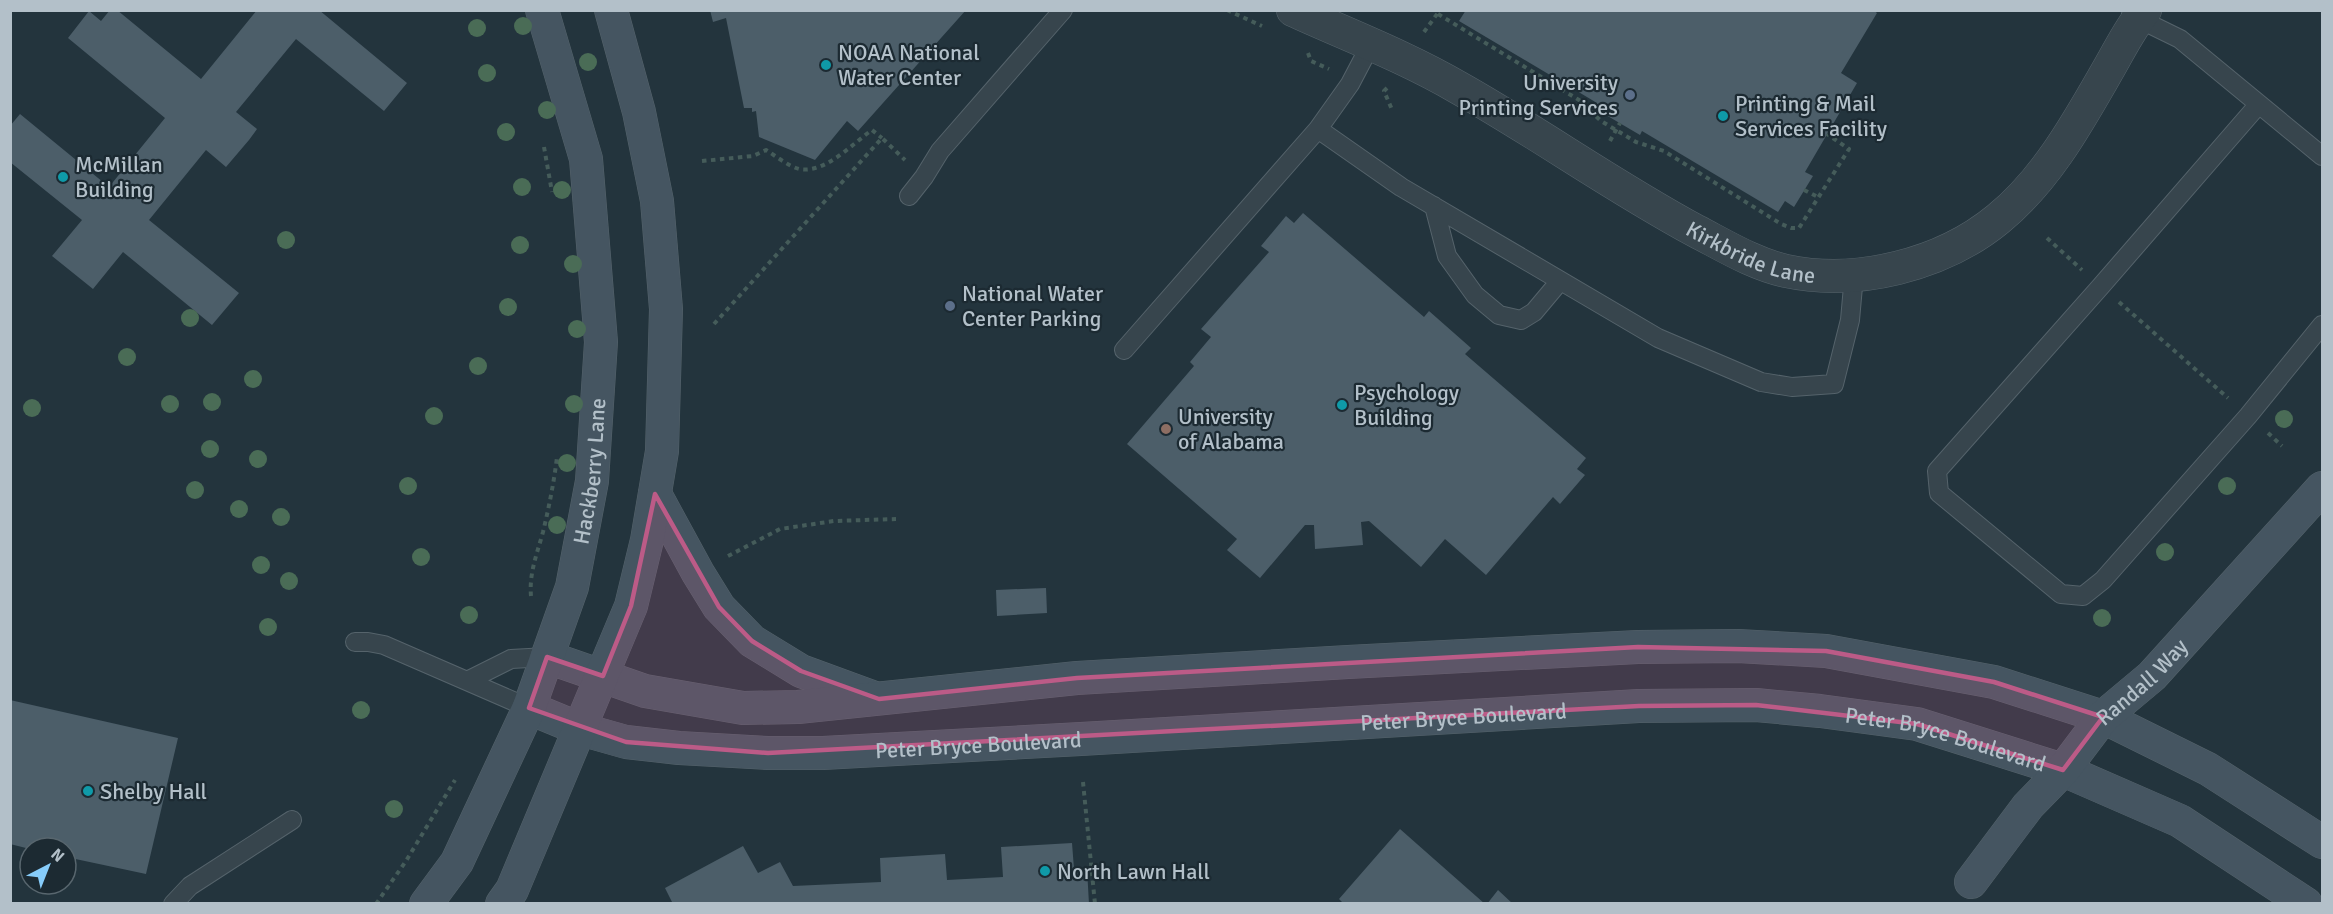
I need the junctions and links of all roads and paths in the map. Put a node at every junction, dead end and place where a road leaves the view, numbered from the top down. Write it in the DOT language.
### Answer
graph roads {
  1 [pos="542,10"];
  2 [pos="611,10"];
  3 [pos="1063,10"];
  4 [pos="1293,10"];
  5 [pos="1439,12"];
  6 [pos="2136,13"];
  7 [pos="1421,36"];
  8 [pos="1371,44"];
  9 [pos="2259,104"];
  10 [pos="1318,129"];
  11 [pos="1827,134"];
  12 [pos="542,137"];
  13 [pos="882,138"];
  14 [pos="2322,156"];
  15 [pos="702,161"];
  16 [pos="906,161"];
  17 [pos="1804,190"];
  18 [pos="909,196"];
  19 [pos="553,197"];
  20 [pos="1818,197"];
  21 [pos="1434,206"];
  22 [pos="2047,238"];
  23 [pos="1854,275"];
  24 [pos="1560,280"];
  25 [pos="2101,286"];
  26 [pos="714,324"];
  27 [pos="2322,325"];
  28 [pos="1124,350"];
  29 [pos="2248,416"];
  30 [pos="2282,446"];
  31 [pos="557,451"];
  32 [pos="2322,488"];
  33 [pos="655,494"];
  34 [pos="896,519"];
  35 [pos="727,556"];
  36 [pos="531,599"];
  37 [pos="355,642"];
  38 [pos="547,657"];
  39 [pos="603,676"];
  40 [pos="467,681"];
  41 [pos="879,699"];
  42 [pos="529,708"];
  43 [pos="2103,717"];
  44 [pos="580,729"];
  45 [pos="2063,770"];
  46 [pos="459,774"];
  47 [pos="1083,782"];
  48 [pos="292,820"];
  49 [pos="2322,842"];
  50 [pos="1971,882"];
  51 [pos="173,903"];
  52 [pos="376,903"];
  53 [pos="426,903"];
  54 [pos="502,903"];
  55 [pos="1095,903"];
  56 [pos="2306,903"];
  1 -- 38 [label="street, Hackberry Lane"];
  2 -- 33 [label="street"];
  3 -- 18 [label="lane"];
  4 -- 8 [label="street, Kirkbride Lane"];
  5 -- 7 [label="path"];
  5 -- 20 [label="path"];
  6 -- 9 [label="lane"];
  6 -- 23 [label="street, Kirkbride Lane"];
  8 -- 10 [label="lane"];
  8 -- 23 [label="street, Kirkbride Lane"];
  9 -- 14 [label="lane"];
  9 -- 25 [label="lane"];
  10 -- 21 [label="lane"];
  10 -- 28 [label="lane"];
  11 -- 20 [label="path"];
  12 -- 19 [label="path"];
  13 -- 15 [label="path"];
  13 -- 16 [label="path"];
  13 -- 26 [label="path"];
  17 -- 20 [label="path"];
  21 -- 24 [label="lane"];
  21 -- 24 [label="lane"];
  22 -- 25 [label="path"];
  23 -- 24 [label="lane"];
  25 -- 29 [label="path"];
  25 -- 29 [label="lane"];
  27 -- 29 [label="lane"];
  29 -- 30 [label="path"];
  31 -- 36 [label="path"];
  32 -- 43 [label="street, Randall Way"];
  33 -- 39 [label="street"];
  33 -- 41 [label="street"];
  34 -- 35 [label="path"];
  37 -- 40 [label="lane"];
  38 -- 39 [label="street"];
  38 -- 40 [label="lane"];
  38 -- 42 [label="street, Hackberry Lane"];
  39 -- 41 [label="street"];
  39 -- 44 [label="street"];
  40 -- 42 [label="lane"];
  41 -- 43 [label="street"];
  42 -- 44 [label="street, Peter Bryce Boulevard"];
  42 -- 53 [label="street, Hackberry Lane"];
  43 -- 45 [label="street, Randall Way"];
  43 -- 49 [label="street"];
  44 -- 45 [label="street, Peter Bryce Boulevard"];
  44 -- 54 [label="street"];
  45 -- 50 [label="street, Randall Way"];
  45 -- 56 [label="street, Peter Bryce Boulevard"];
  46 -- 52 [label="path"];
  47 -- 55 [label="path"];
  48 -- 51 [label="lane"];
}
